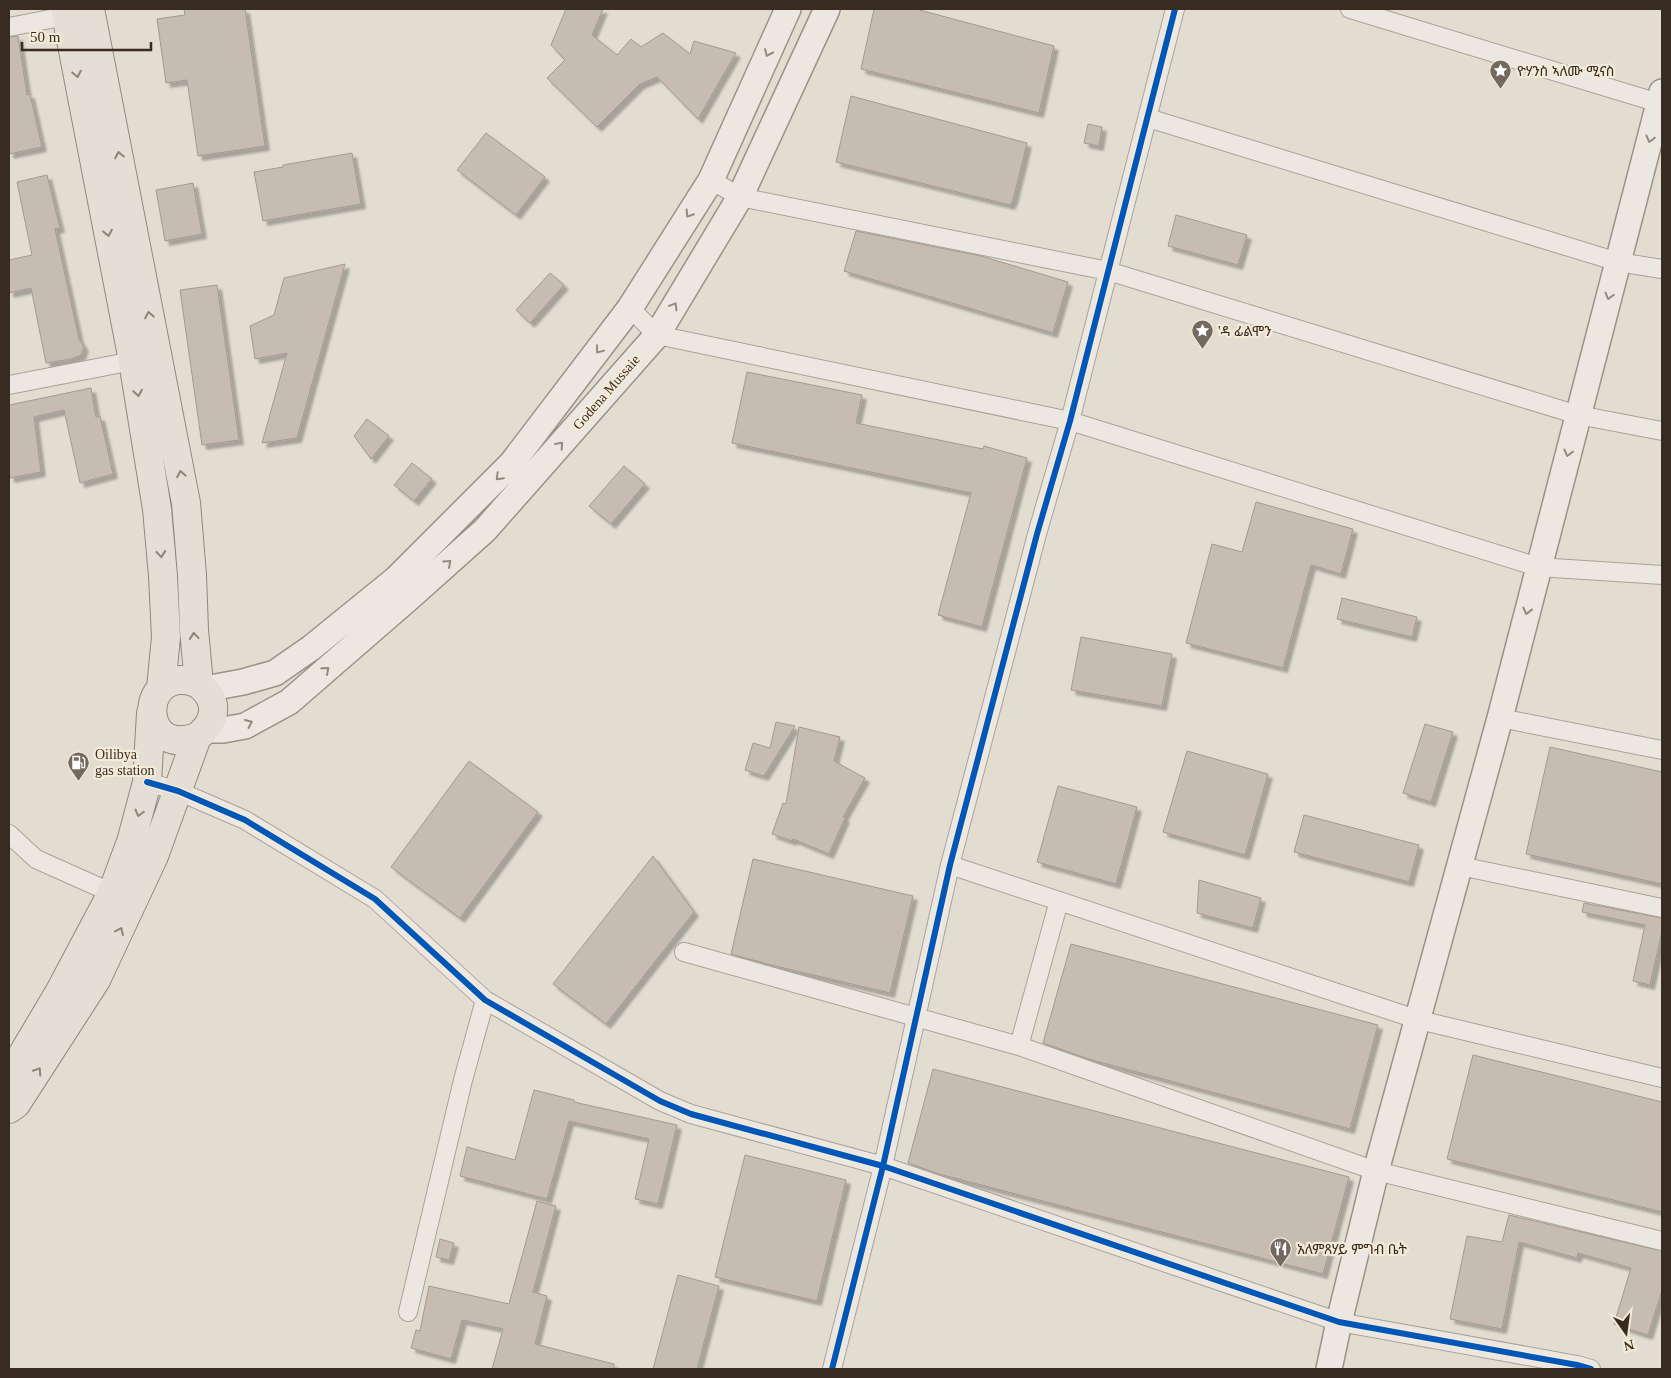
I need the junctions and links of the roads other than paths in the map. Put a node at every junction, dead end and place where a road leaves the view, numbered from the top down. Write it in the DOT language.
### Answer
graph roads {
  1 [pos="788,9"];
  2 [pos="827,9"];
  3 [pos="1175,9"];
  4 [pos="1350,9"];
  5 [pos="74,11"];
  6 [pos="9,27"];
  7 [pos="1661,100"];
  8 [pos="1148,118"];
  9 [pos="711,180"];
  10 [pos="740,197"];
  11 [pos="1618,262"];
  12 [pos="1662,269"];
  13 [pos="1108,271"];
  14 [pos="630,308"];
  15 [pos="657,335"];
  16 [pos="145,359"];
  17 [pos="9,384"];
  18 [pos="1578,414"];
  19 [pos="1070,421"];
  20 [pos="1662,431"];
  21 [pos="186,503"];
  22 [pos="157,510"];
  23 [pos="1538,567"];
  24 [pos="1662,575"];
  25 [pos="403,588"];
  26 [pos="202,687"];
  27 [pos="156,700"];
  28 [pos="1500,718"];
  29 [pos="201,733"];
  30 [pos="1662,750"];
  31 [pos="147,782"];
  32 [pos="178,790"];
  33 [pos="9,834"];
  34 [pos="950,865"];
  35 [pos="1460,866"];
  36 [pos="112,893"];
  37 [pos="1059,901"];
  38 [pos="1662,908"];
  39 [pos="684,952"];
  40 [pos="69,1000"];
  41 [pos="485,1000"];
  42 [pos="916,1018"];
  43 [pos="1419,1020"];
  44 [pos="1019,1046"];
  45 [pos="9,1077"];
  46 [pos="1662,1078"];
  47 [pos="9,1109"];
  48 [pos="883,1166"];
  49 [pos="1376,1171"];
  50 [pos="1662,1242"];
  51 [pos="408,1312"];
  52 [pos="1338,1322"];
  53 [pos="1581,1368"];
  54 [pos="832,1369"];
  55 [pos="1329,1369"];
  1 -- 9 [label="street, Godena Mussaie, one-way"];
  2 -- 10 [label="street, Godena Mussaie"];
  3 -- 8 [label="street"];
  4 -- 7 [label="street"];
  5 -- 6 [label="street"];
  5 -- 16 [label="main road"];
  7 -- 11 [label="street, one-way"];
  8 -- 11 [label="street"];
  8 -- 13 [label="street"];
  9 -- 10 [label="street"];
  9 -- 14 [label="street, Godena Mussaie, one-way"];
  10 -- 13 [label="street"];
  15 -- 10 [label="street, Godena Mussaie, one-way"];
  11 -- 12 [label="street"];
  11 -- 18 [label="street, one-way"];
  13 -- 18 [label="street"];
  13 -- 19 [label="street"];
  14 -- 15 [label="street"];
  14 -- 25 [label="street, Godena Mussaie, one-way"];
  15 -- 19 [label="street"];
  25 -- 15 [label="street, Godena Mussaie, one-way"];
  16 -- 17 [label="street"];
  21 -- 16 [label="main road, one-way"];
  16 -- 22 [label="main road, one-way"];
  18 -- 20 [label="street"];
  18 -- 23 [label="street, one-way"];
  19 -- 23 [label="street"];
  19 -- 34 [label="street"];
  21 -- 22 [label="main road"];
  26 -- 21 [label="main road, one-way"];
  22 -- 27 [label="main road, one-way"];
  23 -- 24 [label="street"];
  23 -- 28 [label="street, one-way"];
  25 -- 26 [label="street, Godena Mussaie"];
  29 -- 25 [label="street, Godena Mussaie, one-way"];
  26 -- 27 [label="main road"];
  26 -- 29 [label="main road"];
  27 -- 29 [label="main road"];
  27 -- 31 [label="main road"];
  28 -- 30 [label="street"];
  28 -- 35 [label="street"];
  29 -- 32 [label="main road"];
  31 -- 32 [label="street"];
  31 -- 36 [label="main road, one-way"];
  40 -- 32 [label="main road, one-way"];
  32 -- 41 [label="street"];
  33 -- 36 [label="street"];
  34 -- 37 [label="street"];
  34 -- 42 [label="street"];
  35 -- 38 [label="street"];
  35 -- 43 [label="street"];
  36 -- 40 [label="main road"];
  37 -- 43 [label="street"];
  37 -- 44 [label="street"];
  39 -- 42 [label="street"];
  40 -- 45 [label="main road"];
  47 -- 40 [label="main road, one-way"];
  41 -- 48 [label="street"];
  41 -- 51 [label="street"];
  42 -- 44 [label="street"];
  42 -- 48 [label="street"];
  43 -- 46 [label="street"];
  43 -- 49 [label="street"];
  44 -- 49 [label="street"];
  48 -- 52 [label="street"];
  48 -- 54 [label="street"];
  49 -- 50 [label="street"];
  49 -- 52 [label="street"];
  52 -- 53 [label="street"];
  52 -- 55 [label="street"];
}
